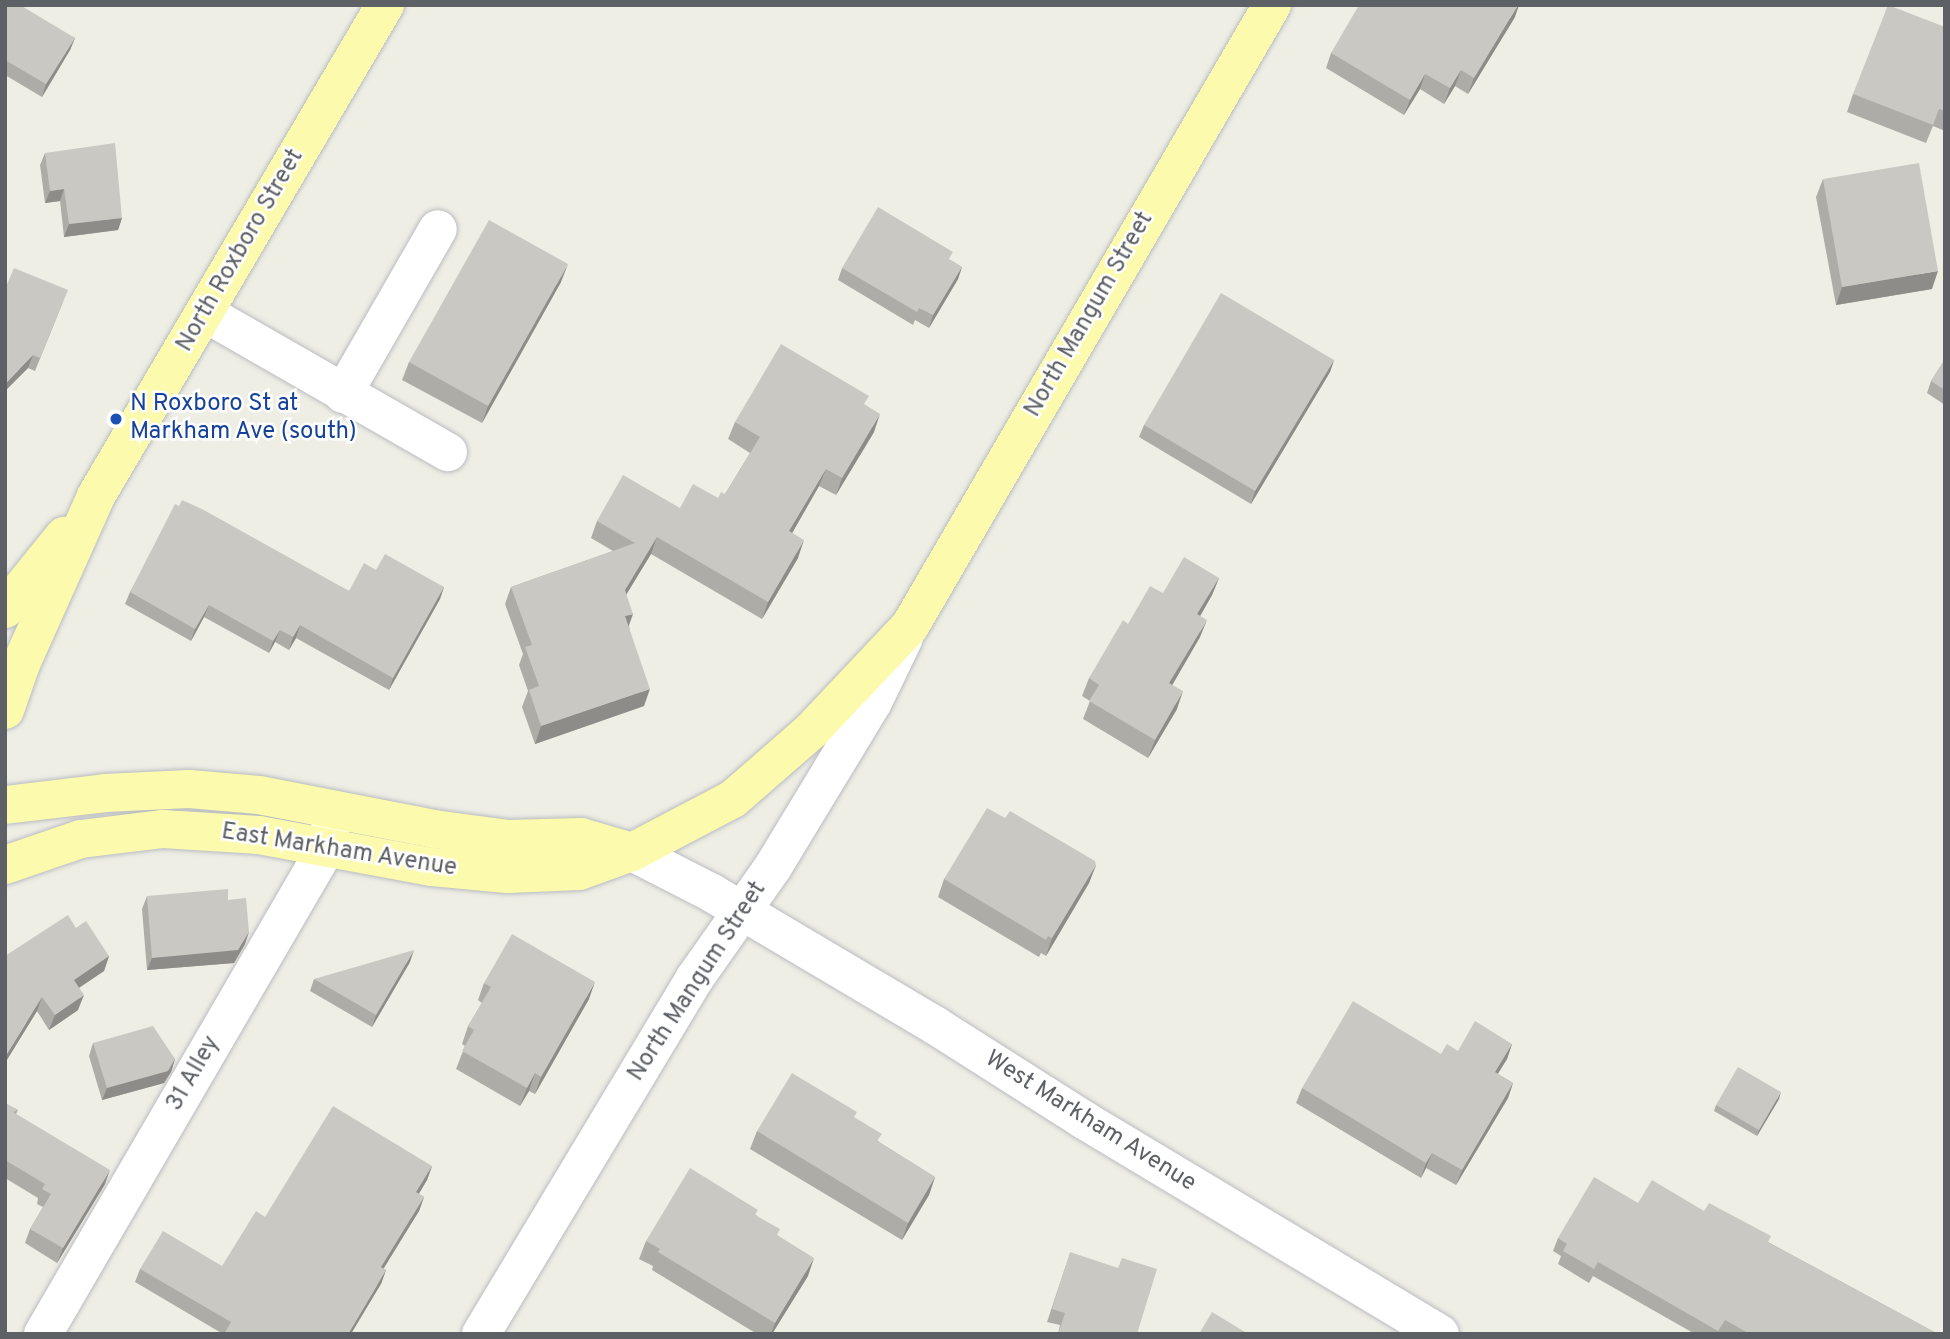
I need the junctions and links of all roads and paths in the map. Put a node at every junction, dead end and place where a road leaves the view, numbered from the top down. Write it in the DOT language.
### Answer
graph roads {
  1 [pos="385,5"];
  2 [pos="1267,13"];
  3 [pos="438,229"];
  4 [pos="205,313"];
  5 [pos="343,394"];
  6 [pos="448,452"];
  7 [pos="96,496"];
  8 [pos="5,609"];
  9 [pos="910,626"];
  10 [pos="5,710"];
  11 [pos="10,793"];
  12 [pos="334,809"];
  13 [pos="56,846"];
  14 [pos="326,848"];
  15 [pos="632,852"];
  16 [pos="5,864"];
  17 [pos="741,910"];
  18 [pos="43,1334"];
  19 [pos="481,1334"];
  20 [pos="1440,1334"];
  1 -- 4 [label="main road, North Roxboro Street"];
  2 -- 9 [label="main road, North Mangum Street"];
  3 -- 5 [label="street"];
  4 -- 5 [label="street"];
  4 -- 7 [label="main road, North Roxboro Street"];
  5 -- 6 [label="street"];
  7 -- 8 [label="main road, North Roxboro Street"];
  7 -- 10 [label="main road, North Roxboro Street"];
  9 -- 15 [label="main road, North Mangum Street"];
  9 -- 17 [label="street, North Mangum Street"];
  11 -- 12 [label="main road, East Markham Avenue"];
  11 -- 13 [label="main road"];
  12 -- 14 [label="street, 31 Alley"];
  12 -- 15 [label="main road, East Markham Avenue"];
  13 -- 14 [label="main road, East Markham Avenue"];
  13 -- 16 [label="main road, East Markham Avenue"];
  14 -- 15 [label="main road, East Markham Avenue"];
  14 -- 18 [label="street, 31 Alley"];
  15 -- 17 [label="street, East Markham Avenue"];
  17 -- 19 [label="street, North Mangum Street"];
  17 -- 20 [label="street, West Markham Avenue"];
}
